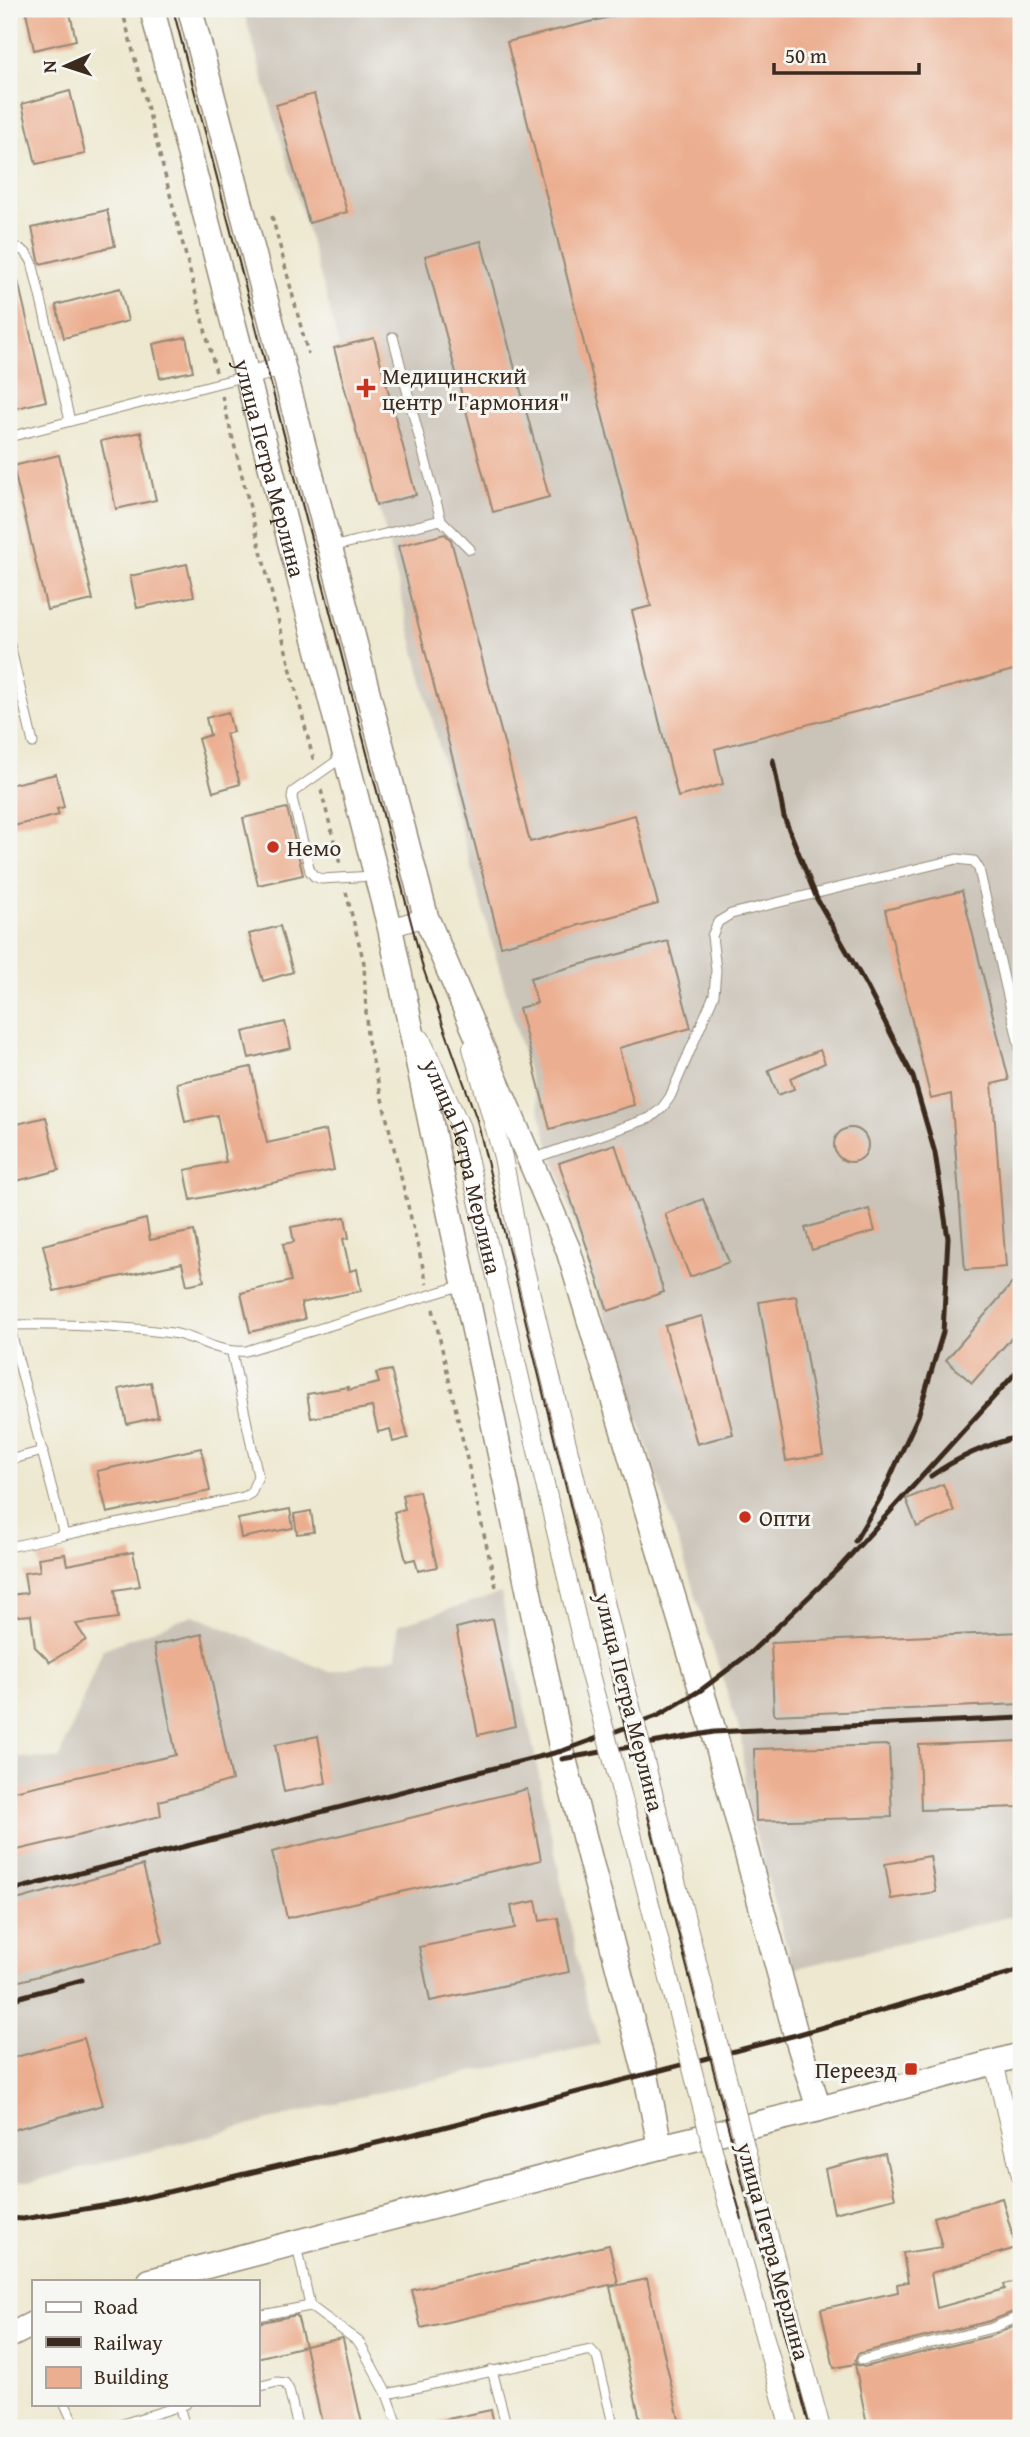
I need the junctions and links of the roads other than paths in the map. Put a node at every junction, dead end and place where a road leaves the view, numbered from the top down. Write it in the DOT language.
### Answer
graph roads {
  1 [pos="152,9"];
  2 [pos="190,9"];
  3 [pos="9,247"];
  4 [pos="393,337"];
  5 [pos="283,366"];
  6 [pos="248,376"];
  7 [pos="70,422"];
  8 [pos="9,437"];
  9 [pos="441,520"];
  10 [pos="330,548"];
  11 [pos="470,549"];
  12 [pos="9,641"];
  13 [pos="33,743"];
  14 [pos="346,755"];
  15 [pos="377,876"];
  16 [pos="426,917"];
  17 [pos="390,928"];
  18 [pos="450,974"];
  19 [pos="407,1007"];
  20 [pos="1021,1053"];
  21 [pos="530,1160"];
  22 [pos="464,1285"];
  23 [pos="9,1325"];
  24 [pos="232,1353"];
  25 [pos="43,1451"];
  26 [pos="9,1460"];
  27 [pos="64,1535"];
  28 [pos="9,1547"];
  29 [pos="1021,2055"];
  30 [pos="994,2063"];
  31 [pos="819,2109"];
  32 [pos="660,2147"];
  33 [pos="1021,2176"];
  34 [pos="297,2243"];
  35 [pos="154,2280"];
  36 [pos="310,2306"];
  37 [pos="259,2316"];
  38 [pos="1021,2316"];
  39 [pos="862,2360"];
  40 [pos="492,2370"];
  41 [pos="259,2387"];
  42 [pos="387,2394"];
  43 [pos="66,2406"];
  44 [pos="180,2406"];
  45 [pos="183,2406"];
  46 [pos="82,2428"];
  47 [pos="110,2428"];
  48 [pos="185,2428"];
  49 [pos="298,2428"];
  50 [pos="400,2428"];
  51 [pos="507,2428"];
  52 [pos="614,2428"];
  53 [pos="790,2428"];
  54 [pos="821,2428"];
  1 -- 6 [label="main road, улица Петра Мерлина"];
  2 -- 5 [label="main road, улица Петра Мерлина"];
  3 -- 7 [label="lane"];
  4 -- 9 [label="lane"];
  5 -- 6 [label="street"];
  5 -- 10 [label="main road, улица Петра Мерлина"];
  6 -- 7 [label="lane"];
  6 -- 14 [label="main road, улица Петра Мерлина"];
  7 -- 8 [label="lane"];
  9 -- 10 [label="lane"];
  9 -- 11 [label="lane"];
  10 -- 16 [label="main road, улица Петра Мерлина"];
  12 -- 13 [label="lane"];
  14 -- 15 [label="main road, улица Петра Мерлина"];
  14 -- 15 [label="lane"];
  15 -- 17 [label="main road, улица Петра Мерлина"];
  16 -- 17 [label="street"];
  16 -- 18 [label="main road, улица Петра Мерлина"];
  17 -- 19 [label="main road, улица Петра Мерлина"];
  18 -- 21 [label="main road, улица Петра Мерлина"];
  18 -- 54 [label="street, улица Петра Мерлина, bridge"];
  19 -- 22 [label="main road, улица Петра Мерлина"];
  19 -- 53 [label="street, улица Петра Мерлина, bridge"];
  20 -- 21 [label="lane"];
  21 -- 31 [label="main road, улица Петра Мерлина"];
  22 -- 24 [label="lane"];
  22 -- 32 [label="main road, улица Петра Мерлина"];
  23 -- 24 [label="lane"];
  23 -- 25 [label="lane"];
  24 -- 27 [label="lane"];
  25 -- 26 [label="lane"];
  25 -- 27 [label="lane"];
  27 -- 28 [label="lane"];
  29 -- 30 [label="main road"];
  30 -- 31 [label="main road"];
  30 -- 33 [label="street"];
  31 -- 32 [label="main road"];
  32 -- 34 [label="main road"];
  34 -- 35 [label="main road"];
  34 -- 36 [label="lane"];
  36 -- 37 [label="lane"];
  36 -- 42 [label="lane"];
  38 -- 39 [label="lane"];
  40 -- 42 [label="lane"];
  40 -- 51 [label="lane"];
  40 -- 52 [label="lane"];
  41 -- 49 [label="lane"];
  42 -- 50 [label="lane"];
  43 -- 46 [label="lane"];
  44 -- 47 [label="lane"];
  45 -- 48 [label="lane"];
}
